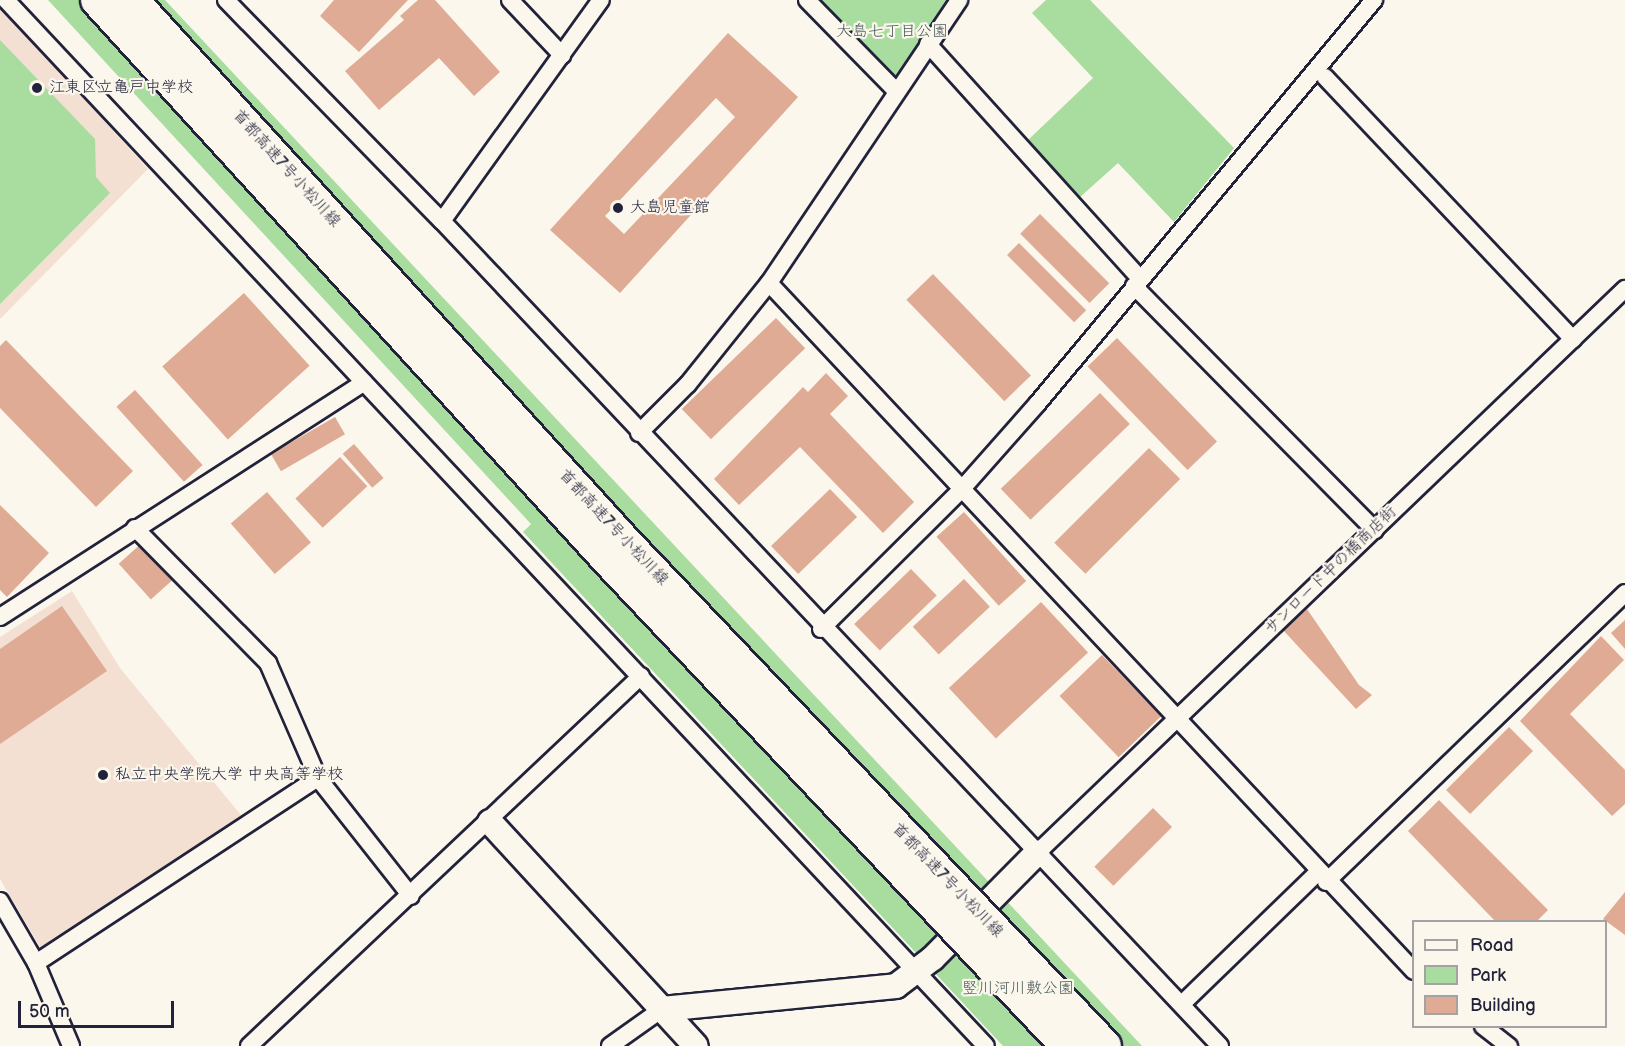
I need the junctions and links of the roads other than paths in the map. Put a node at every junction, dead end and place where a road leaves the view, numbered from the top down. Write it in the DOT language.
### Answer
graph roads {
  1 [pos="6,0"];
  2 [pos="97,0"];
  3 [pos="132,0"];
  4 [pos="226,0"];
  5 [pos="510,0"];
  6 [pos="601,0"];
  7 [pos="807,0"];
  8 [pos="959,0"];
  9 [pos="1374,0"];
  10 [pos="928,44"];
  11 [pos="562,56"];
  12 [pos="1320,74"];
  13 [pos="896,92"];
  14 [pos="442,221"];
  15 [pos="769,283"];
  16 [pos="1137,283"];
  17 [pos="1625,289"];
  18 [pos="1573,339"];
  19 [pos="364,382"];
  20 [pos="639,433"];
  21 [pos="961,490"];
  22 [pos="135,528"];
  23 [pos="1375,530"];
  24 [pos="1625,593"];
  25 [pos="0,617"];
  26 [pos="821,629"];
  27 [pos="640,676"];
  28 [pos="1174,720"];
  29 [pos="318,778"];
  30 [pos="490,822"];
  31 [pos="1037,853"];
  32 [pos="1322,878"];
  33 [pos="411,896"];
  34 [pos="0,901"];
  35 [pos="36,963"];
  36 [pos="1412,970"];
  37 [pos="917,973"];
  38 [pos="1182,1004"];
  39 [pos="662,1009"];
  40 [pos="1486,1028"];
  41 [pos="71,1046"];
  42 [pos="249,1046"];
  43 [pos="609,1046"];
  44 [pos="696,1046"];
  45 [pos="986,1046"];
  46 [pos="1067,1046"];
  47 [pos="1105,1046"];
  48 [pos="1220,1046"];
  49 [pos="1509,1046"];
  1 -- 19 [label="street"];
  2 -- 46 [label="highway, 首都高速7号小松川線, bridge"];
  3 -- 47 [label="highway, 首都高速7号小松川線, bridge"];
  4 -- 14 [label="street"];
  5 -- 11 [label="street"];
  6 -- 11 [label="street"];
  7 -- 13 [label="street"];
  8 -- 10 [label="street"];
  9 -- 12 [label="street"];
  10 -- 13 [label="street"];
  10 -- 16 [label="street"];
  11 -- 14 [label="street"];
  12 -- 16 [label="street"];
  12 -- 18 [label="street"];
  13 -- 15 [label="street"];
  14 -- 20 [label="street"];
  15 -- 20 [label="street"];
  15 -- 21 [label="street"];
  16 -- 21 [label="street"];
  16 -- 23 [label="street"];
  17 -- 18 [label="street, サンロード中の橋商店街"];
  18 -- 23 [label="street, サンロード中の橋商店街"];
  19 -- 22 [label="street"];
  19 -- 27 [label="street"];
  20 -- 26 [label="street"];
  21 -- 26 [label="street"];
  21 -- 28 [label="street"];
  22 -- 25 [label="street"];
  22 -- 29 [label="street"];
  23 -- 28 [label="street, サンロード中の橋商店街"];
  24 -- 32 [label="street"];
  26 -- 31 [label="street"];
  27 -- 30 [label="street"];
  27 -- 37 [label="street"];
  28 -- 31 [label="street, サンロード中の橋商店街"];
  28 -- 32 [label="street"];
  29 -- 33 [label="street"];
  29 -- 35 [label="street"];
  30 -- 33 [label="street"];
  30 -- 39 [label="street"];
  31 -- 37 [label="street"];
  31 -- 38 [label="street"];
  32 -- 36 [label="street"];
  32 -- 38 [label="street"];
  33 -- 42 [label="street"];
  34 -- 35 [label="street"];
  35 -- 41 [label="street"];
  37 -- 39 [label="street"];
  37 -- 45 [label="street"];
  38 -- 48 [label="street"];
  39 -- 43 [label="street"];
  39 -- 44 [label="street"];
  40 -- 49 [label="street"];
}
